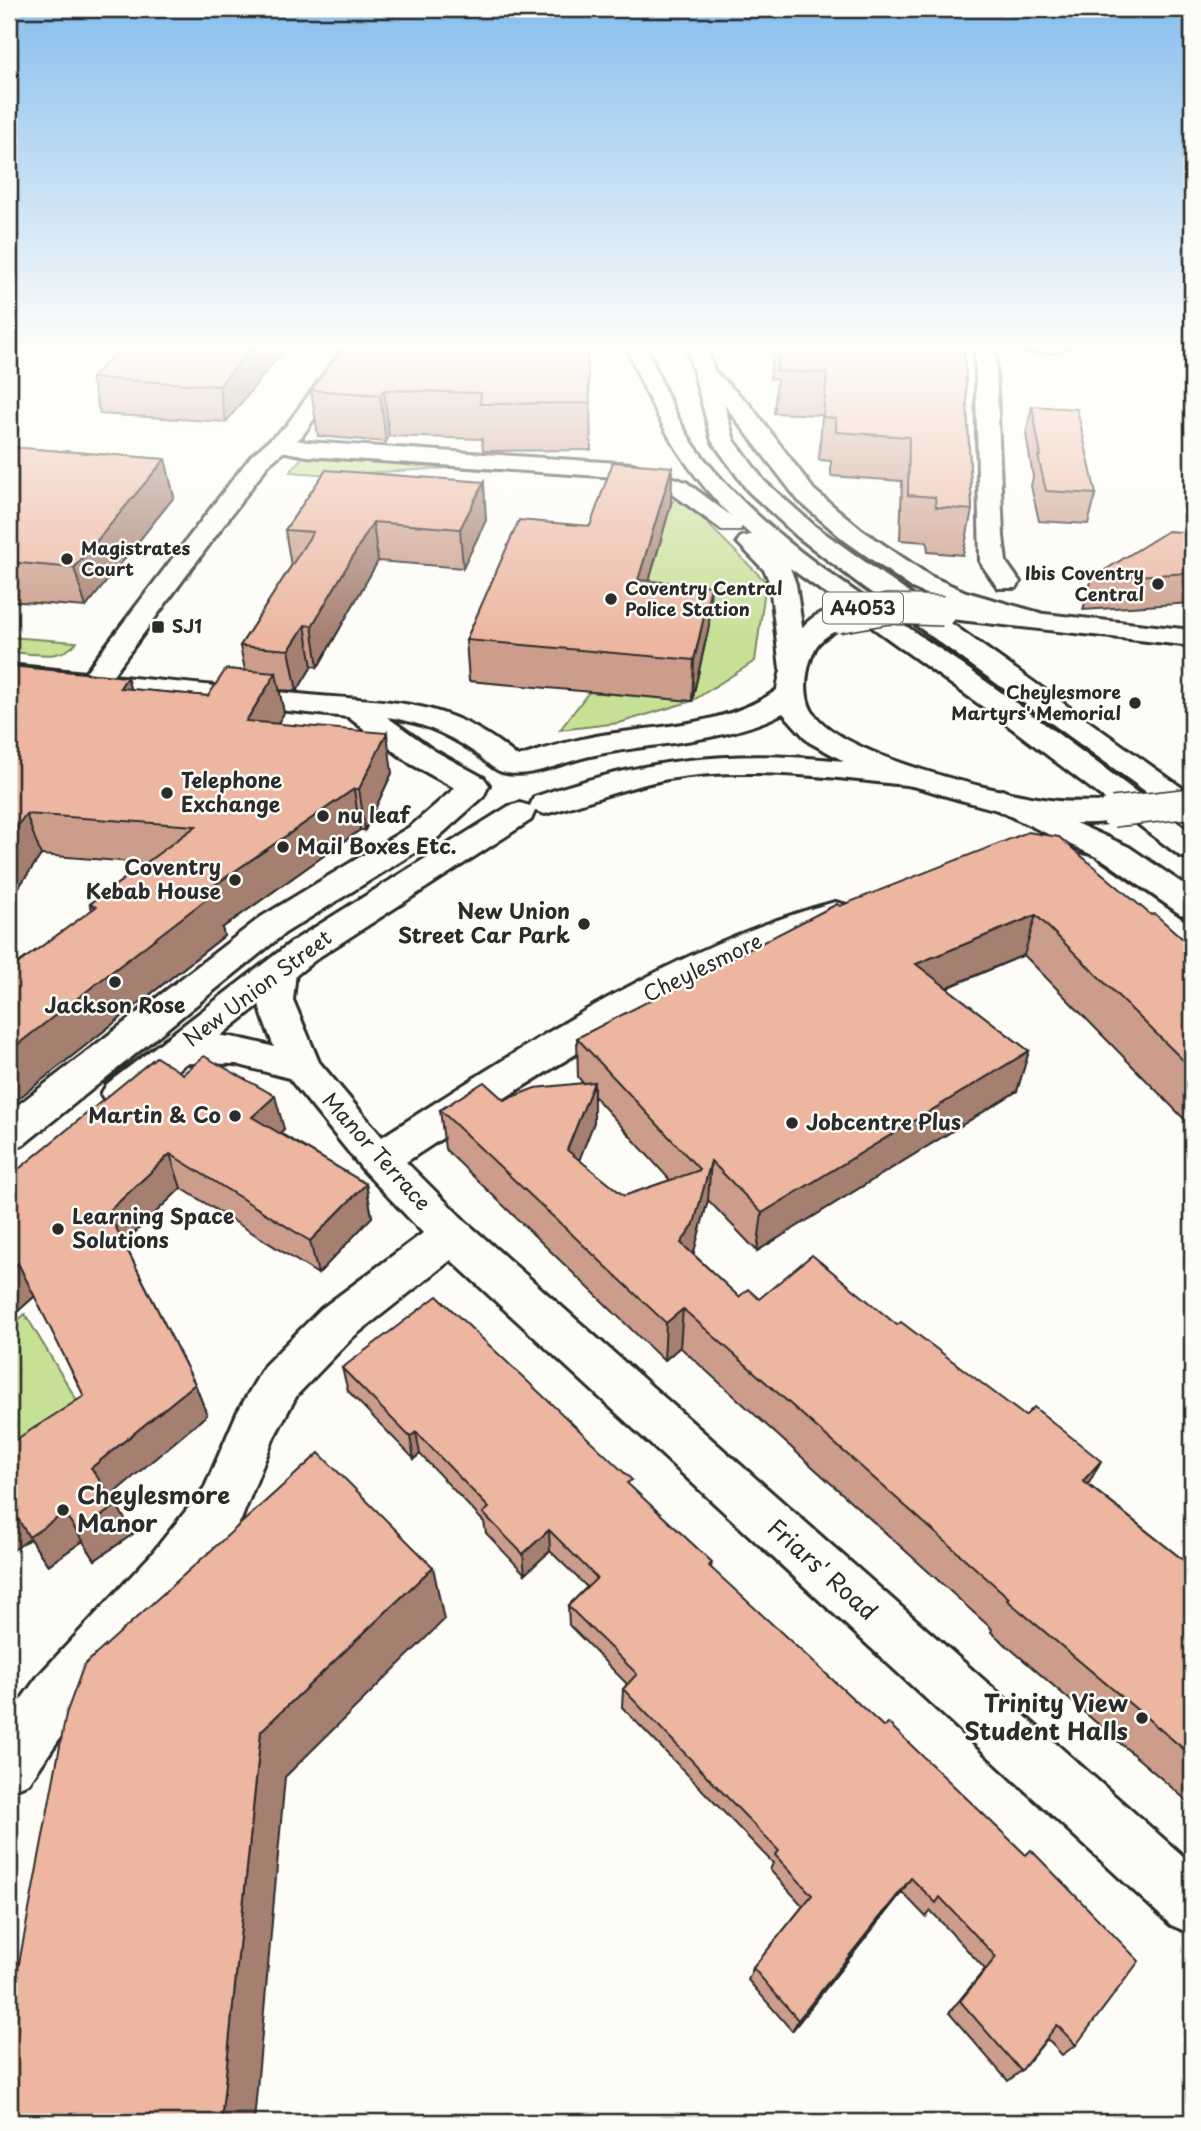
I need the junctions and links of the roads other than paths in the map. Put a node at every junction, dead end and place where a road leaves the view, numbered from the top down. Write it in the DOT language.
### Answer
graph roads {
  1 [pos="682,442"];
  2 [pos="724,442"];
  3 [pos="766,442"];
  4 [pos="989,442"];
  5 [pos="278,444"];
  6 [pos="609,467"];
  7 [pos="731,525"];
  8 [pos="1007,582"];
  9 [pos="1030,620"];
  10 [pos="1192,625"];
  11 [pos="1159,632"];
  12 [pos="1192,638"];
  13 [pos="9,674"];
  14 [pos="792,681"];
  15 [pos="93,682"];
  16 [pos="357,709"];
  17 [pos="516,765"];
  18 [pos="905,776"];
  19 [pos="472,787"];
  20 [pos="1002,800"];
  21 [pos="1192,803"];
  22 [pos="532,808"];
  23 [pos="1192,810"];
  24 [pos="1192,849"];
  25 [pos="1050,855"];
  26 [pos="864,903"];
  27 [pos="1192,905"];
  28 [pos="1192,943"];
  29 [pos="278,972"];
  30 [pos="178,1048"];
  31 [pos="302,1068"];
  32 [pos="94,1115"];
  33 [pos="9,1134"];
  34 [pos="378,1160"];
  35 [pos="452,1235"];
  36 [pos="9,1763"];
  37 [pos="1192,1904"];
  1 -- 24 [label="main road, A4053"];
  2 -- 23 [label="main road, A4053"];
  3 -- 9 [label="main road"];
  4 -- 8 [label="main road"];
  5 -- 6 [label="main road"];
  5 -- 15 [label="main road"];
  6 -- 7 [label="main road"];
  6 -- 7 [label="main road"];
  7 -- 14 [label="main road"];
  9 -- 11 [label="main road"];
  9 -- 14 [label="main road, bridge"];
  10 -- 11 [label="main road"];
  11 -- 12 [label="main road"];
  13 -- 15 [label="main road"];
  14 -- 17 [label="main road"];
  14 -- 18 [label="main road"];
  15 -- 16 [label="main road"];
  16 -- 17 [label="main road"];
  16 -- 19 [label="main road"];
  17 -- 19 [label="main road, New Union Street"];
  17 -- 22 [label="main road"];
  18 -- 20 [label="main road"];
  18 -- 22 [label="main road, New Union Street"];
  19 -- 22 [label="main road"];
  19 -- 33 [label="main road, New Union Street"];
  20 -- 21 [label="main road, bridge"];
  20 -- 27 [label="main road"];
  22 -- 29 [label="main road, New Union Street"];
  25 -- 28 [label="main road"];
  26 -- 34 [label="main road, Cheylesmore"];
  29 -- 30 [label="main road, New Union Street"];
  29 -- 31 [label="main road, Manor Terrace"];
  30 -- 31 [label="main road"];
  30 -- 32 [label="main road, New Union Street"];
  31 -- 34 [label="main road, Manor Terrace"];
  34 -- 35 [label="main road, Manor Terrace"];
  35 -- 36 [label="main road"];
  35 -- 37 [label="main road, Friars' Road"];
}
